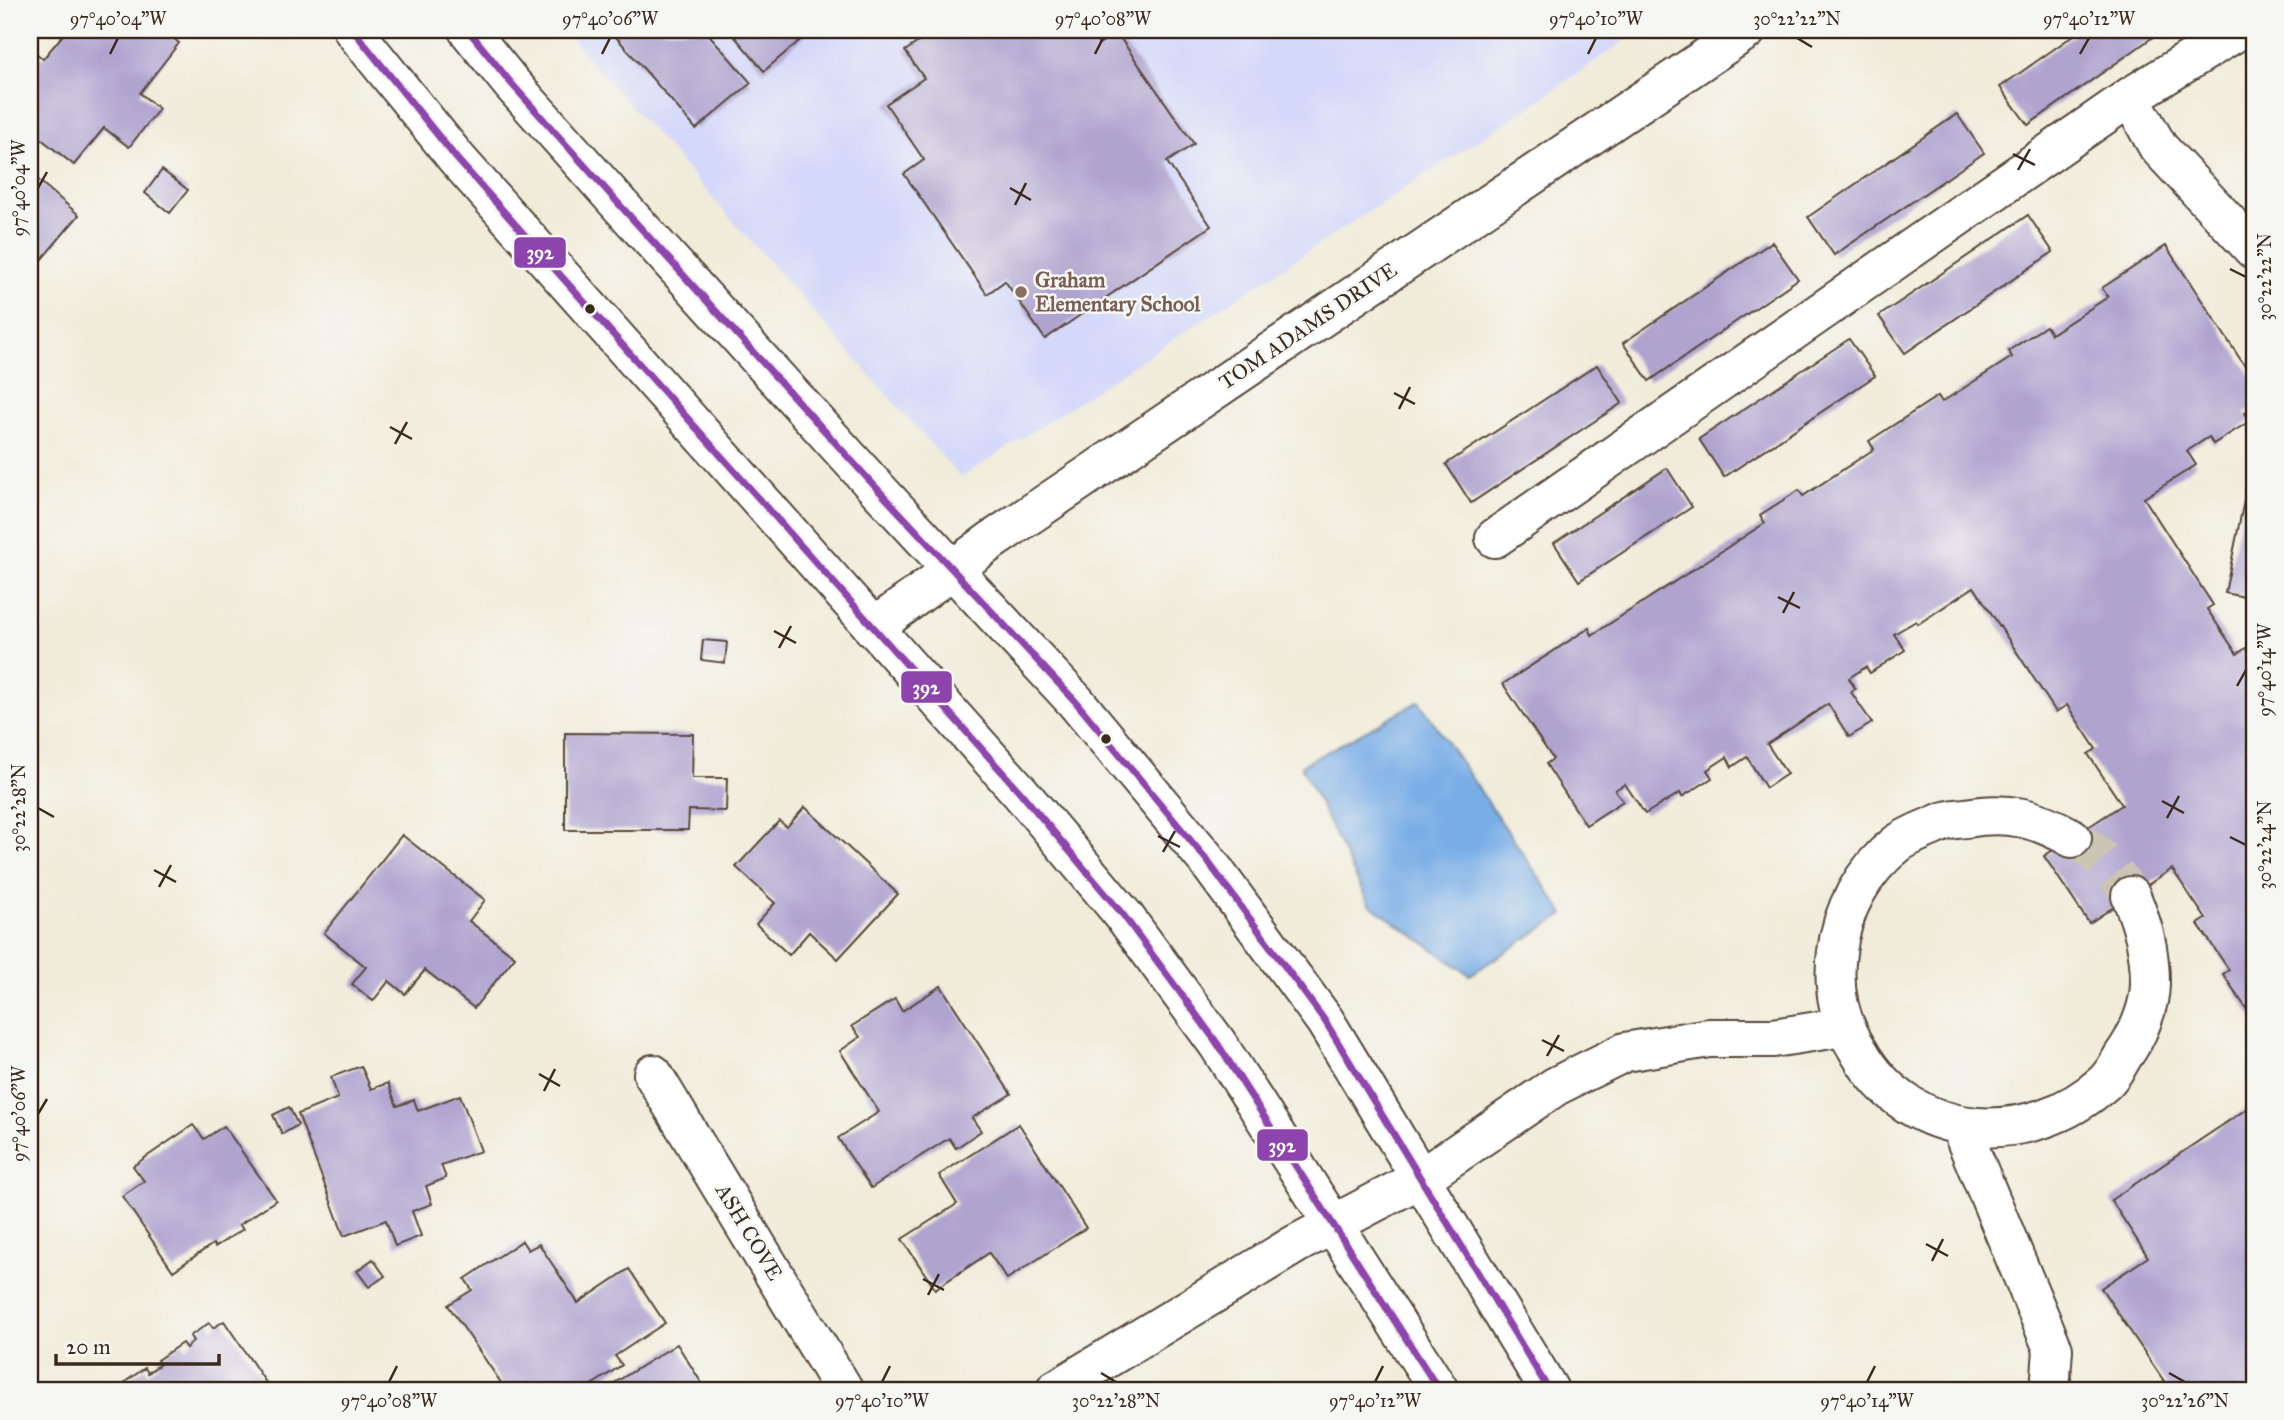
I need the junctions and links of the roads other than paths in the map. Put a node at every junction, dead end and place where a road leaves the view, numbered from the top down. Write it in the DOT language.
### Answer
graph roads {
  1 [pos="353,30"];
  2 [pos="468,30"];
  3 [pos="1747,30"];
  4 [pos="2239,30"];
  5 [pos="2130,97"];
  6 [pos="2254,250"];
  7 [pos="1495,538"];
  8 [pos="953,569"];
  9 [pos="873,628"];
  10 [pos="2072,838"];
  11 [pos="2131,896"];
  12 [pos="1844,1027"];
  13 [pos="653,1074"];
  14 [pos="1960,1126"];
  15 [pos="1421,1178"];
  16 [pos="1334,1224"];
  17 [pos="844,1390"];
  18 [pos="1055,1390"];
  19 [pos="1439,1390"];
  20 [pos="1549,1390"];
  21 [pos="2050,1390"];
  1 -- 9 [label="main road"];
  2 -- 8 [label="main road"];
  3 -- 8 [label="main road, TOM ADAMS DRIVE"];
  4 -- 5 [label="main road"];
  5 -- 6 [label="main road"];
  5 -- 7 [label="main road"];
  8 -- 9 [label="main road, TOM ADAMS DRIVE"];
  8 -- 15 [label="main road"];
  9 -- 16 [label="main road"];
  10 -- 12 [label="main road"];
  11 -- 14 [label="main road"];
  12 -- 14 [label="main road"];
  12 -- 15 [label="main road"];
  13 -- 17 [label="main road, ASH COVE"];
  14 -- 21 [label="main road"];
  15 -- 16 [label="main road"];
  15 -- 20 [label="main road"];
  16 -- 18 [label="main road"];
  16 -- 19 [label="main road"];
}
